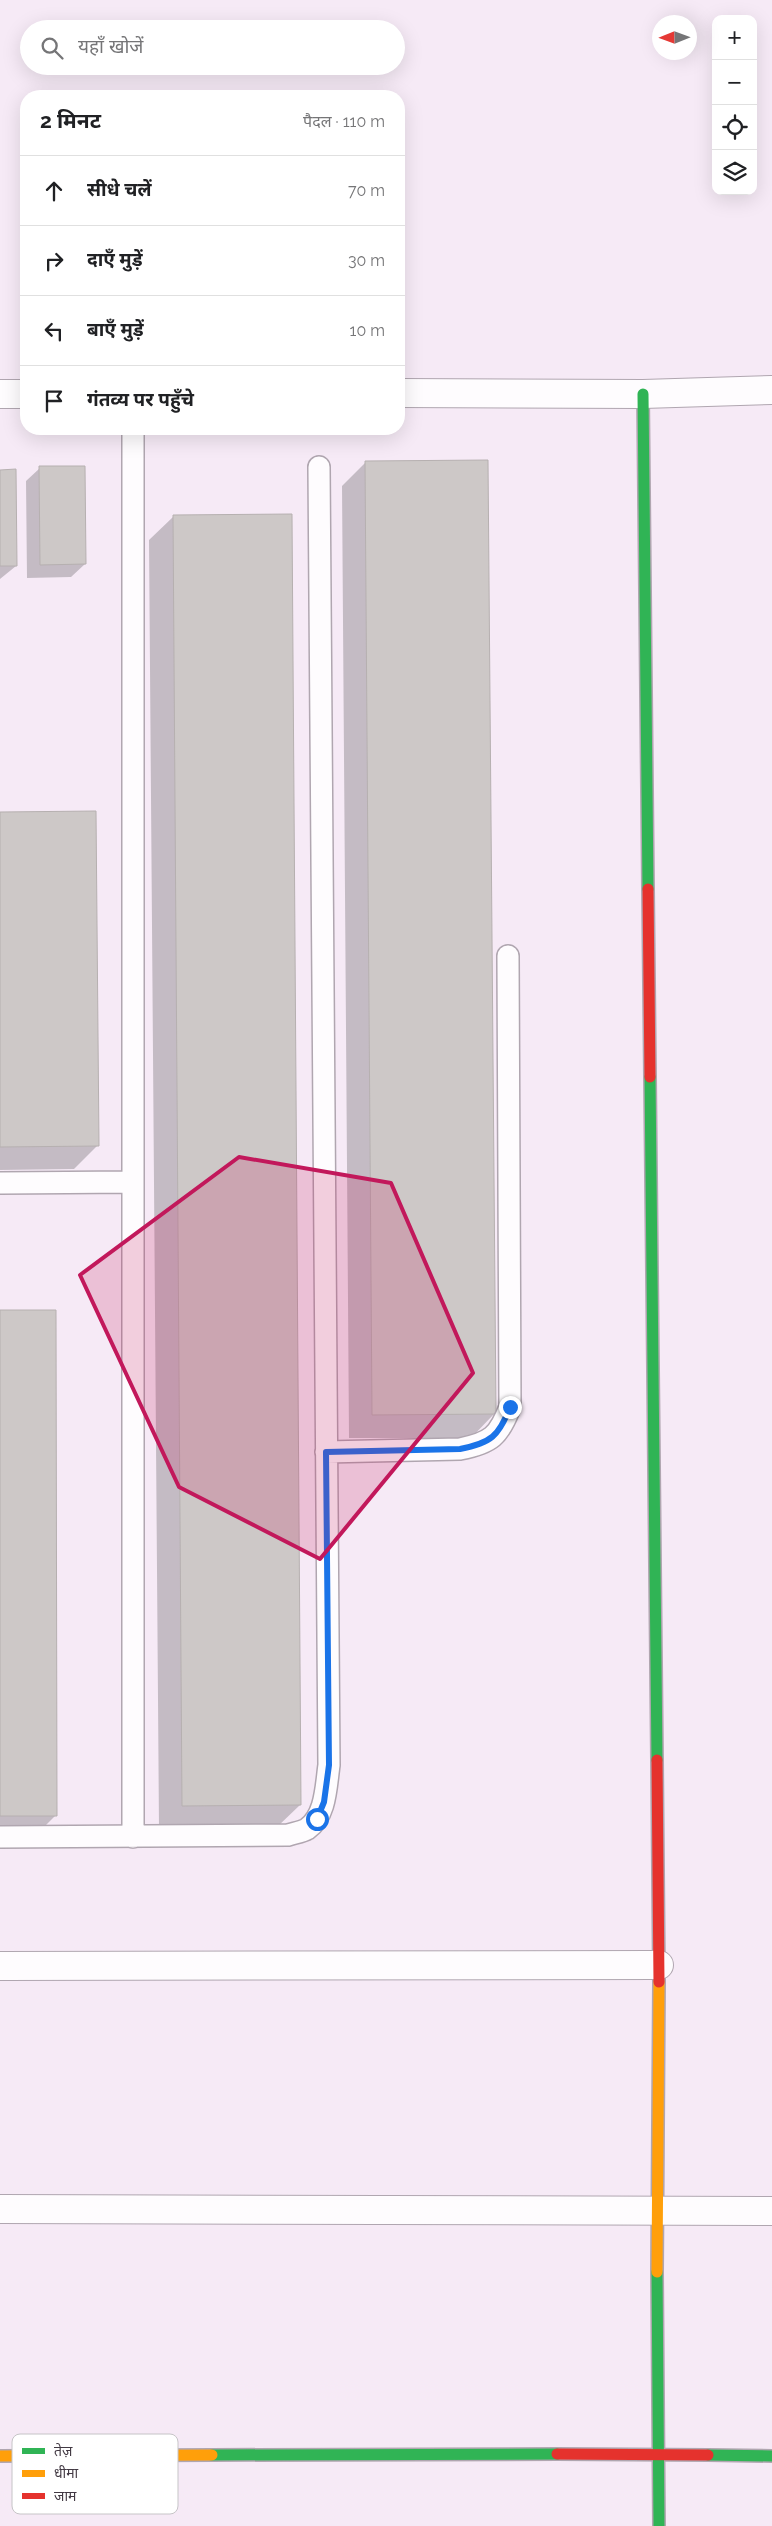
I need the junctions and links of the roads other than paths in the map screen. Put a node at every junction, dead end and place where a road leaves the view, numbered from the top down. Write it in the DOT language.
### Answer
graph roads {
  1 [pos="772,390"];
  2 [pos="405,393"];
  3 [pos="0,394"];
  4 [pos="20,394"];
  5 [pos="643,394"];
  6 [pos="133,435"];
  7 [pos="319,467"];
  8 [pos="508,956"];
  9 [pos="133,1182"];
  10 [pos="0,1183"];
  11 [pos="326,1452"];
  12 [pos="133,1836"];
  13 [pos="0,1837"];
  14 [pos="659,1965"];
  15 [pos="0,1966"];
  16 [pos="0,2209"];
  17 [pos="657,2210"];
  18 [pos="772,2211"];
  19 [pos="657,2454"];
  20 [pos="178,2455"];
  21 [pos="772,2456"];
  22 [pos="659,2526"];
  1 -- 5 [label="street"];
  2 -- 5 [label="street"];
  3 -- 4 [label="street"];
  5 -- 14 [label="street"];
  6 -- 9 [label="lane"];
  7 -- 11 [label="lane"];
  8 -- 11 [label="lane"];
  9 -- 10 [label="lane"];
  9 -- 12 [label="lane"];
  11 -- 12 [label="lane"];
  12 -- 13 [label="lane"];
  14 -- 15 [label="street"];
  14 -- 17 [label="street"];
  16 -- 17 [label="street"];
  17 -- 18 [label="street"];
  17 -- 19 [label="street"];
  19 -- 20 [label="street"];
  19 -- 21 [label="street"];
  19 -- 22 [label="street"];
}
